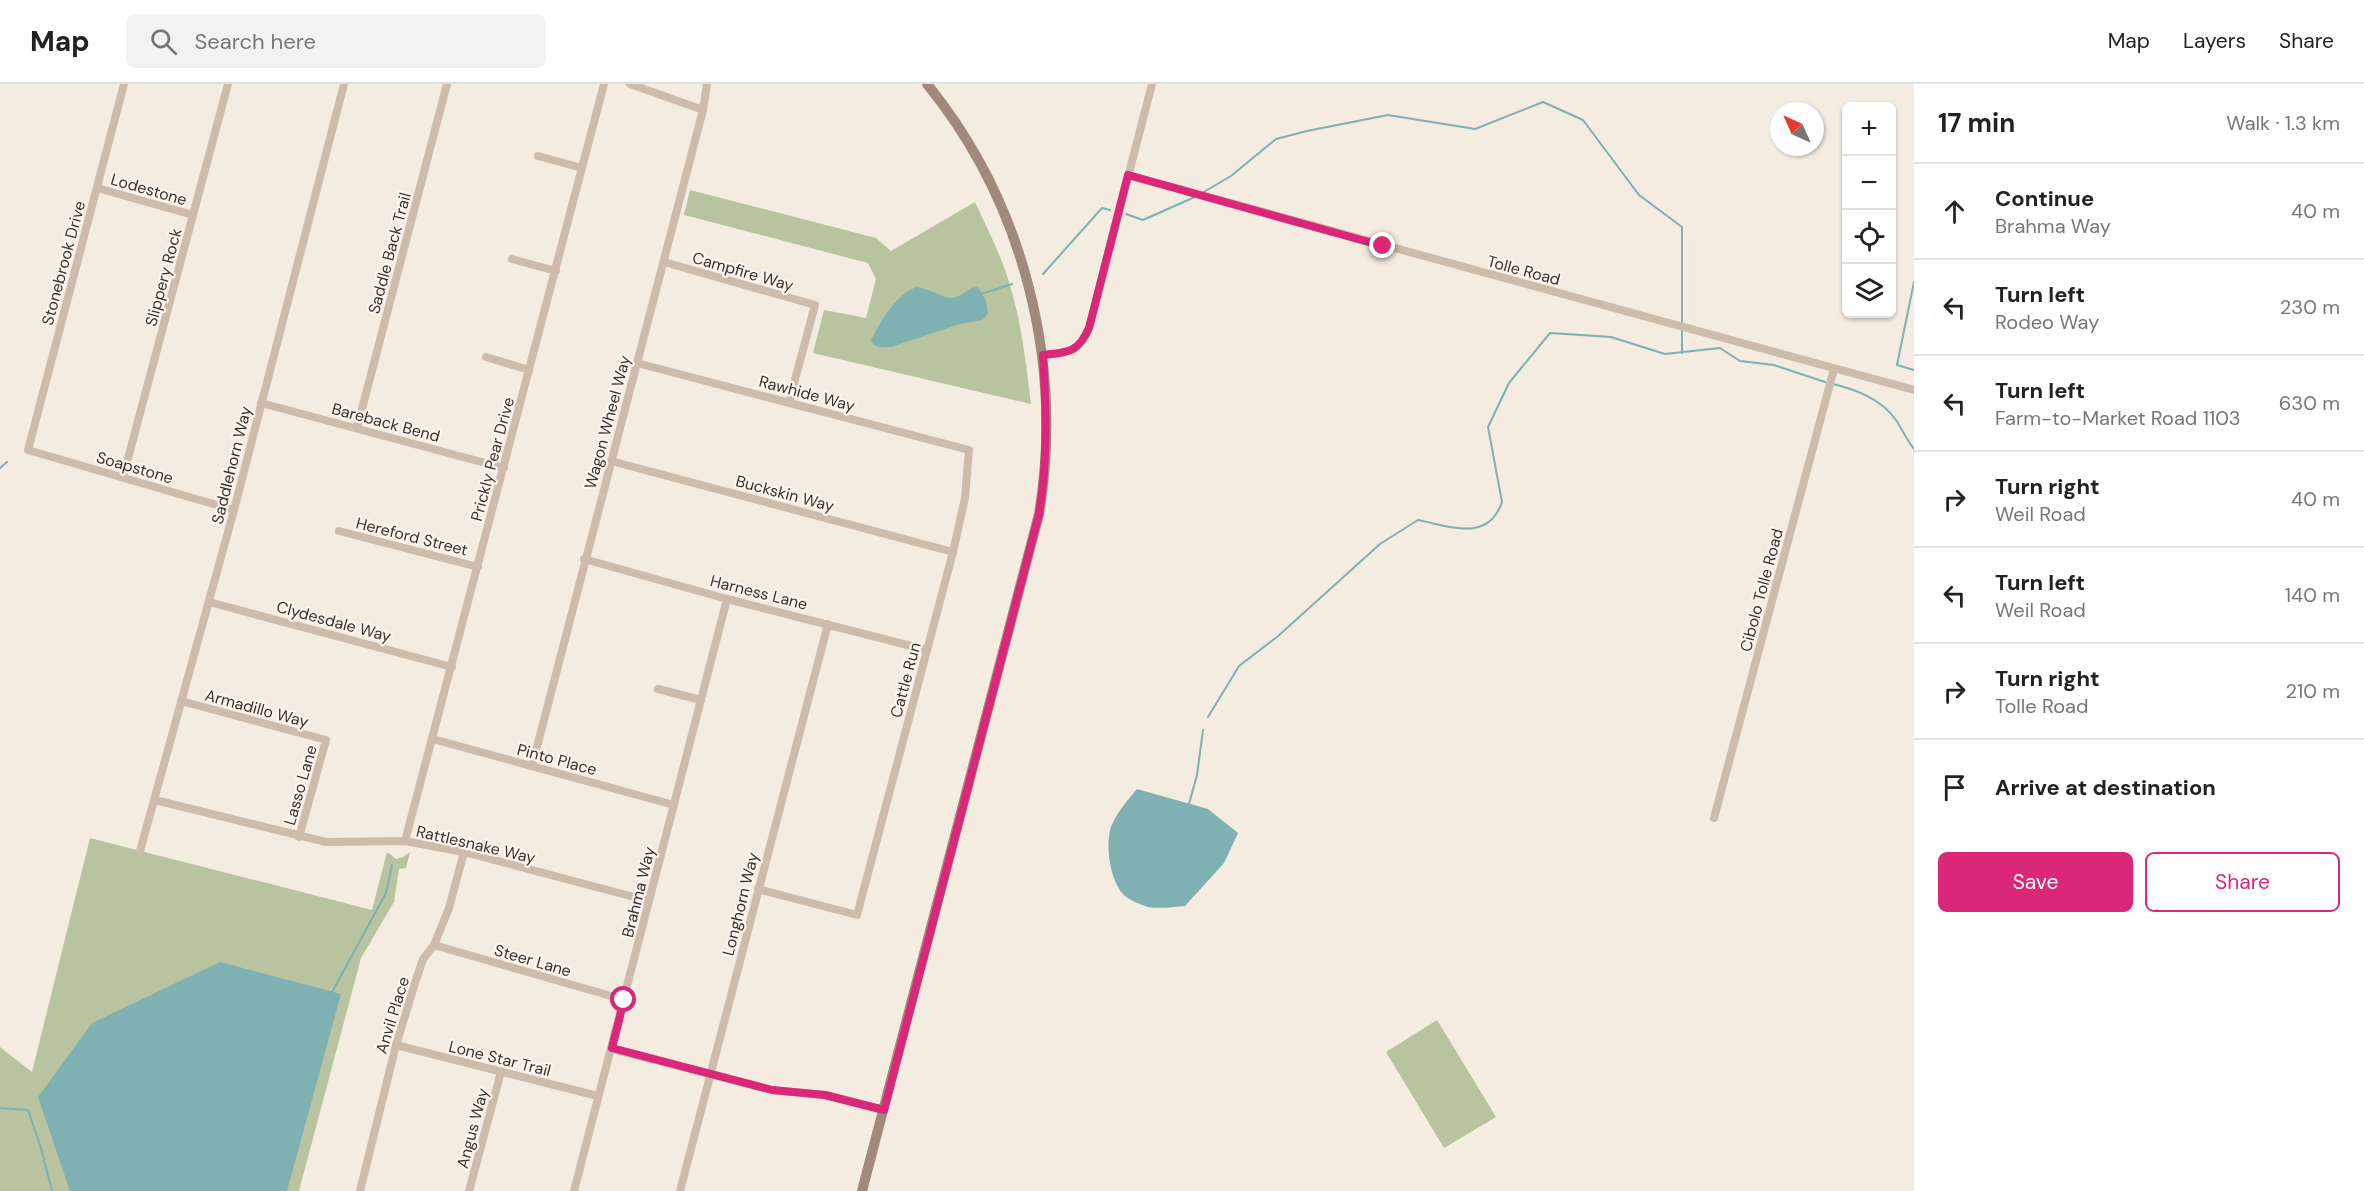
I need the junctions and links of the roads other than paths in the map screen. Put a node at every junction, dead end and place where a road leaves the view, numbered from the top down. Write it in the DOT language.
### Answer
graph roads {
  1 [pos="124,84"];
  2 [pos="228,84"];
  3 [pos="345,84"];
  4 [pos="447,84"];
  5 [pos="604,84"];
  6 [pos="630,84"];
  7 [pos="707,84"];
  8 [pos="927,84"];
  9 [pos="1152,84"];
  10 [pos="703,110"];
  11 [pos="538,156"];
  12 [pos="582,168"];
  13 [pos="1128,175"];
  14 [pos="97,188"];
  15 [pos="193,215"];
  16 [pos="512,259"];
  17 [pos="664,262"];
  18 [pos="555,271"];
  19 [pos="1043,355"];
  20 [pos="486,357"];
  21 [pos="637,363"];
  22 [pos="1834,369"];
  23 [pos="530,370"];
  24 [pos="1914,390"];
  25 [pos="789,402"];
  26 [pos="261,403"];
  27 [pos="357,428"];
  28 [pos="28,450"];
  29 [pos="969,450"];
  30 [pos="611,461"];
  31 [pos="504,468"];
  32 [pos="123,477"];
  33 [pos="234,510"];
  34 [pos="339,531"];
  35 [pos="953,552"];
  36 [pos="584,559"];
  37 [pos="478,567"];
  38 [pos="727,599"];
  39 [pos="209,602"];
  40 [pos="828,624"];
  41 [pos="927,650"];
  42 [pos="452,667"];
  43 [pos="658,689"];
  44 [pos="701,700"];
  45 [pos="181,701"];
  46 [pos="433,739"];
  47 [pos="326,740"];
  48 [pos="532,766"];
  49 [pos="155,800"];
  50 [pos="674,805"];
  51 [pos="1714,818"];
  52 [pos="299,837"];
  53 [pos="405,841"];
  54 [pos="140,851"];
  55 [pos="464,852"];
  56 [pos="758,889"];
  57 [pos="649,901"];
  58 [pos="434,945"];
  59 [pos="624,1000"];
  60 [pos="396,1045"];
  61 [pos="612,1048"];
  62 [pos="501,1072"];
  63 [pos="711,1074"];
  64 [pos="598,1096"];
  65 [pos="884,1110"];
  66 [pos="360,1191"];
  67 [pos="469,1191"];
  68 [pos="574,1191"];
  69 [pos="680,1191"];
  70 [pos="862,1191"];
  1 -- 14 [label="street, Stonebrook Drive"];
  2 -- 15 [label="street, Slippery Rock"];
  3 -- 26 [label="street, Saddlehorn Way"];
  4 -- 27 [label="street, Saddle Back Trail"];
  5 -- 12 [label="street, Prickly Pear Drive"];
  6 -- 10 [label="street"];
  7 -- 10 [label="street, Wagon Wheel Way"];
  8 -- 19 [label="main road"];
  9 -- 13 [label="street"];
  10 -- 17 [label="street, Wagon Wheel Way"];
  11 -- 12 [label="street"];
  12 -- 18 [label="street, Prickly Pear Drive"];
  13 -- 19 [label="street"];
  13 -- 22 [label="street, Tolle Road"];
  14 -- 15 [label="street, Lodestone"];
  14 -- 28 [label="street, Stonebrook Drive"];
  15 -- 32 [label="street, Slippery Rock"];
  16 -- 18 [label="street"];
  17 -- 21 [label="street, Wagon Wheel Way"];
  17 -- 25 [label="street, Campfire Way"];
  18 -- 23 [label="street, Prickly Pear Drive"];
  19 -- 65 [label="main road"];
  20 -- 23 [label="street"];
  21 -- 25 [label="street, Rawhide Way"];
  21 -- 30 [label="street, Wagon Wheel Way"];
  22 -- 24 [label="street, Tolle Road"];
  22 -- 51 [label="street, Cibolo Tolle Road"];
  23 -- 31 [label="street, Prickly Pear Drive"];
  25 -- 29 [label="street, Rawhide Way"];
  26 -- 27 [label="street, Bareback Bend"];
  26 -- 33 [label="street, Saddlehorn Way"];
  27 -- 31 [label="street, Bareback Bend"];
  28 -- 32 [label="street, Soapstone"];
  29 -- 35 [label="street, Cattle Run"];
  30 -- 35 [label="street, Buckskin Way"];
  30 -- 36 [label="street, Wagon Wheel Way"];
  31 -- 37 [label="street, Prickly Pear Drive"];
  32 -- 33 [label="street, Soapstone"];
  33 -- 39 [label="street, Saddlehorn Way"];
  34 -- 37 [label="street, Hereford Street"];
  35 -- 41 [label="street, Cattle Run"];
  36 -- 38 [label="street, Harness Lane"];
  36 -- 48 [label="street, Wagon Wheel Way"];
  37 -- 42 [label="street, Prickly Pear Drive"];
  38 -- 40 [label="street, Harness Lane"];
  38 -- 44 [label="street, Brahma Way"];
  39 -- 42 [label="street, Clydesdale Way"];
  39 -- 45 [label="street, Saddlehorn Way"];
  40 -- 41 [label="street, Harness Lane"];
  40 -- 56 [label="street, Longhorn Way"];
  41 -- 56 [label="street, Cattle Run"];
  42 -- 46 [label="street, Prickly Pear Drive"];
  43 -- 44 [label="street"];
  44 -- 50 [label="street, Brahma Way"];
  45 -- 47 [label="street, Armadillo Way"];
  45 -- 49 [label="street, Saddlehorn Way"];
  46 -- 48 [label="street, Pinto Place"];
  46 -- 53 [label="street, Prickly Pear Drive"];
  47 -- 52 [label="street, Lasso Lane"];
  48 -- 50 [label="street, Pinto Place"];
  49 -- 52 [label="street, Rattlesnake Way"];
  49 -- 54 [label="street, Saddlehorn Way"];
  50 -- 57 [label="street, Brahma Way"];
  52 -- 53 [label="street, Rattlesnake Way"];
  53 -- 55 [label="street, Rattlesnake Way"];
  55 -- 57 [label="street, Rattlesnake Way"];
  55 -- 58 [label="street, Anvil Place"];
  56 -- 63 [label="street, Longhorn Way"];
  57 -- 59 [label="street, Brahma Way"];
  58 -- 59 [label="street, Steer Lane"];
  58 -- 60 [label="street, Anvil Place"];
  59 -- 61 [label="street, Brahma Way"];
  60 -- 62 [label="street, Lone Star Trail"];
  60 -- 66 [label="street, Anvil Place"];
  61 -- 63 [label="street"];
  61 -- 64 [label="street, Brahma Way"];
  62 -- 64 [label="street, Lone Star Trail"];
  62 -- 67 [label="street, Angus Way"];
  63 -- 65 [label="street"];
  63 -- 69 [label="street, Longhorn Way"];
  64 -- 68 [label="street, Brahma Way"];
  65 -- 70 [label="main road"];
}
